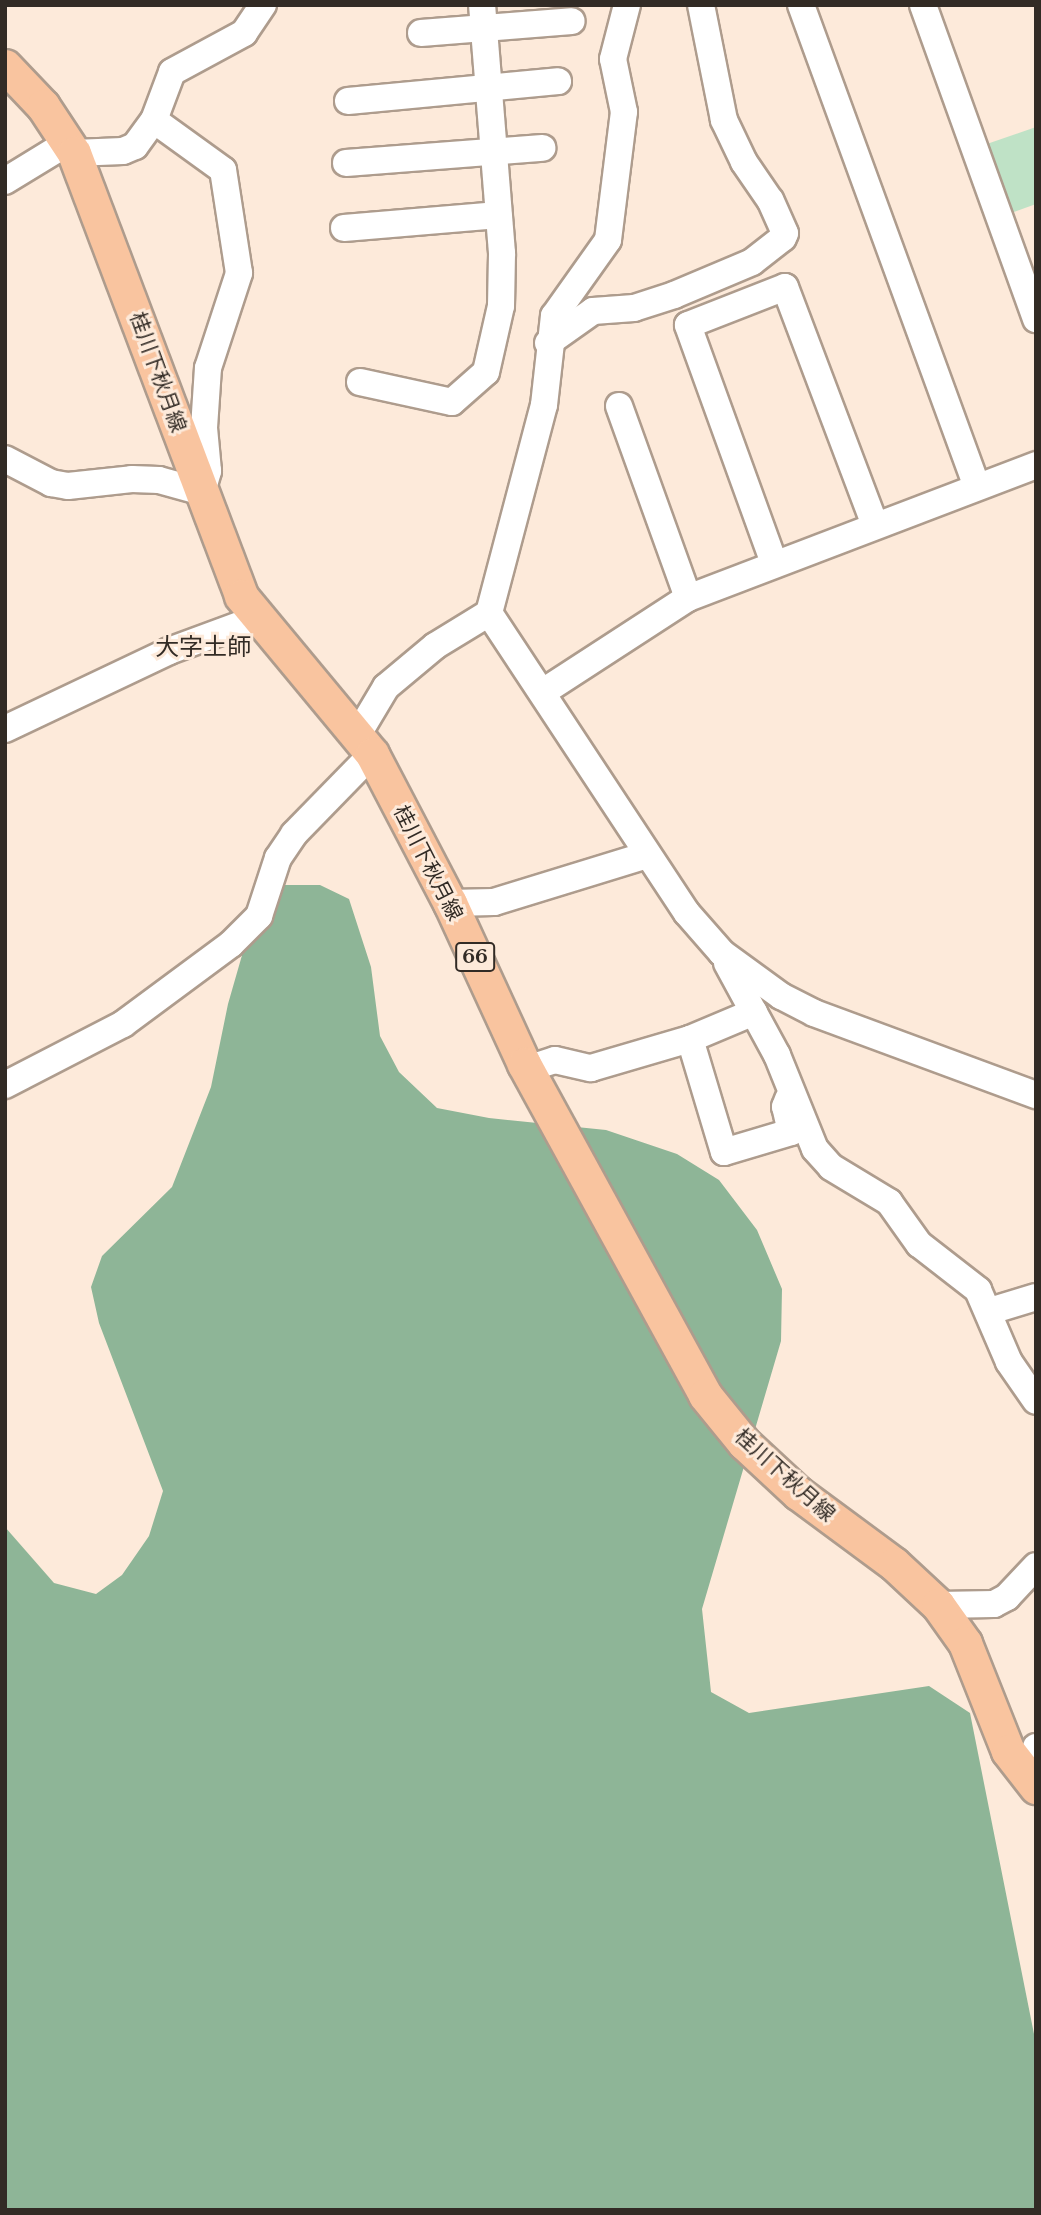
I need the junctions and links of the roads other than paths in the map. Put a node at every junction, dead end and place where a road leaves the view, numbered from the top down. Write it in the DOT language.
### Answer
graph roads {
  1 [pos="263,5"];
  2 [pos="627,5"];
  3 [pos="701,5"];
  4 [pos="801,5"];
  5 [pos="923,5"];
  6 [pos="482,17"];
  7 [pos="572,21"];
  8 [pos="421,33"];
  9 [pos="5,66"];
  10 [pos="558,81"];
  11 [pos="488,88"];
  12 [pos="348,101"];
  13 [pos="154,120"];
  14 [pos="72,147"];
  15 [pos="542,148"];
  16 [pos="494,153"];
  17 [pos="346,163"];
  18 [pos="5,181"];
  19 [pos="498,215"];
  20 [pos="344,228"];
  21 [pos="770,250"];
  22 [pos="785,287"];
  23 [pos="674,295"];
  24 [pos="1036,319"];
  25 [pos="688,325"];
  26 [pos="548,343"];
  27 [pos="360,382"];
  28 [pos="619,406"];
  29 [pos="5,460"];
  30 [pos="1036,465"];
  31 [pos="977,487"];
  32 [pos="202,492"];
  33 [pos="875,525"];
  34 [pos="774,563"];
  35 [pos="688,598"];
  36 [pos="489,613"];
  37 [pos="254,615"];
  38 [pos="543,692"];
  39 [pos="5,729"];
  40 [pos="365,744"];
  41 [pos="647,855"];
  42 [pos="450,903"];
  43 [pos="722,953"];
  44 [pos="754,1012"];
  45 [pos="690,1039"];
  46 [pos="527,1069"];
  47 [pos="5,1084"];
  48 [pos="792,1091"];
  49 [pos="1036,1095"];
  50 [pos="1036,1297"];
  51 [pos="990,1311"];
  52 [pos="1036,1401"];
  53 [pos="1036,1566"];
  54 [pos="938,1605"];
  55 [pos="1036,1747"];
  56 [pos="1036,1754"];
  57 [pos="1036,1787"];
  1 -- 13 [label="street"];
  2 -- 26 [label="street"];
  3 -- 21 [label="street"];
  4 -- 31 [label="street"];
  5 -- 24 [label="street"];
  6 -- 7 [label="street"];
  6 -- 8 [label="street"];
  6 -- 11 [label="street"];
  9 -- 14 [label="main road, 桂川下秋月線 / 66"];
  10 -- 11 [label="street"];
  11 -- 12 [label="street"];
  11 -- 16 [label="street"];
  13 -- 14 [label="street"];
  13 -- 32 [label="street"];
  14 -- 18 [label="street"];
  14 -- 32 [label="main road, 桂川下秋月線 / 66"];
  15 -- 16 [label="street"];
  16 -- 17 [label="street"];
  16 -- 19 [label="street"];
  19 -- 20 [label="street"];
  19 -- 27 [label="street"];
  21 -- 22 [label="street"];
  21 -- 23 [label="street"];
  22 -- 25 [label="street"];
  22 -- 33 [label="street"];
  23 -- 25 [label="street"];
  23 -- 26 [label="street"];
  25 -- 34 [label="street"];
  26 -- 36 [label="street"];
  28 -- 35 [label="street"];
  29 -- 32 [label="street"];
  30 -- 31 [label="street"];
  31 -- 33 [label="street"];
  32 -- 37 [label="main road, 桂川下秋月線 / 66"];
  33 -- 34 [label="street"];
  34 -- 35 [label="street"];
  35 -- 38 [label="street"];
  36 -- 38 [label="street"];
  36 -- 40 [label="street"];
  37 -- 39 [label="street"];
  37 -- 40 [label="main road, 桂川下秋月線 / 66"];
  38 -- 41 [label="street"];
  40 -- 42 [label="main road, 桂川下秋月線 / 66"];
  40 -- 47 [label="street"];
  41 -- 42 [label="street"];
  41 -- 43 [label="street"];
  42 -- 46 [label="main road, 桂川下秋月線 / 66"];
  43 -- 44 [label="street"];
  43 -- 49 [label="street"];
  44 -- 45 [label="street"];
  44 -- 48 [label="street"];
  45 -- 46 [label="street"];
  45 -- 48 [label="street"];
  46 -- 54 [label="main road, 桂川下秋月線 / 66"];
  48 -- 51 [label="street"];
  50 -- 51 [label="street"];
  51 -- 52 [label="street"];
  53 -- 54 [label="street"];
  54 -- 57 [label="main road, 桂川下秋月線 / 66"];
  55 -- 56 [label="street"];
}
